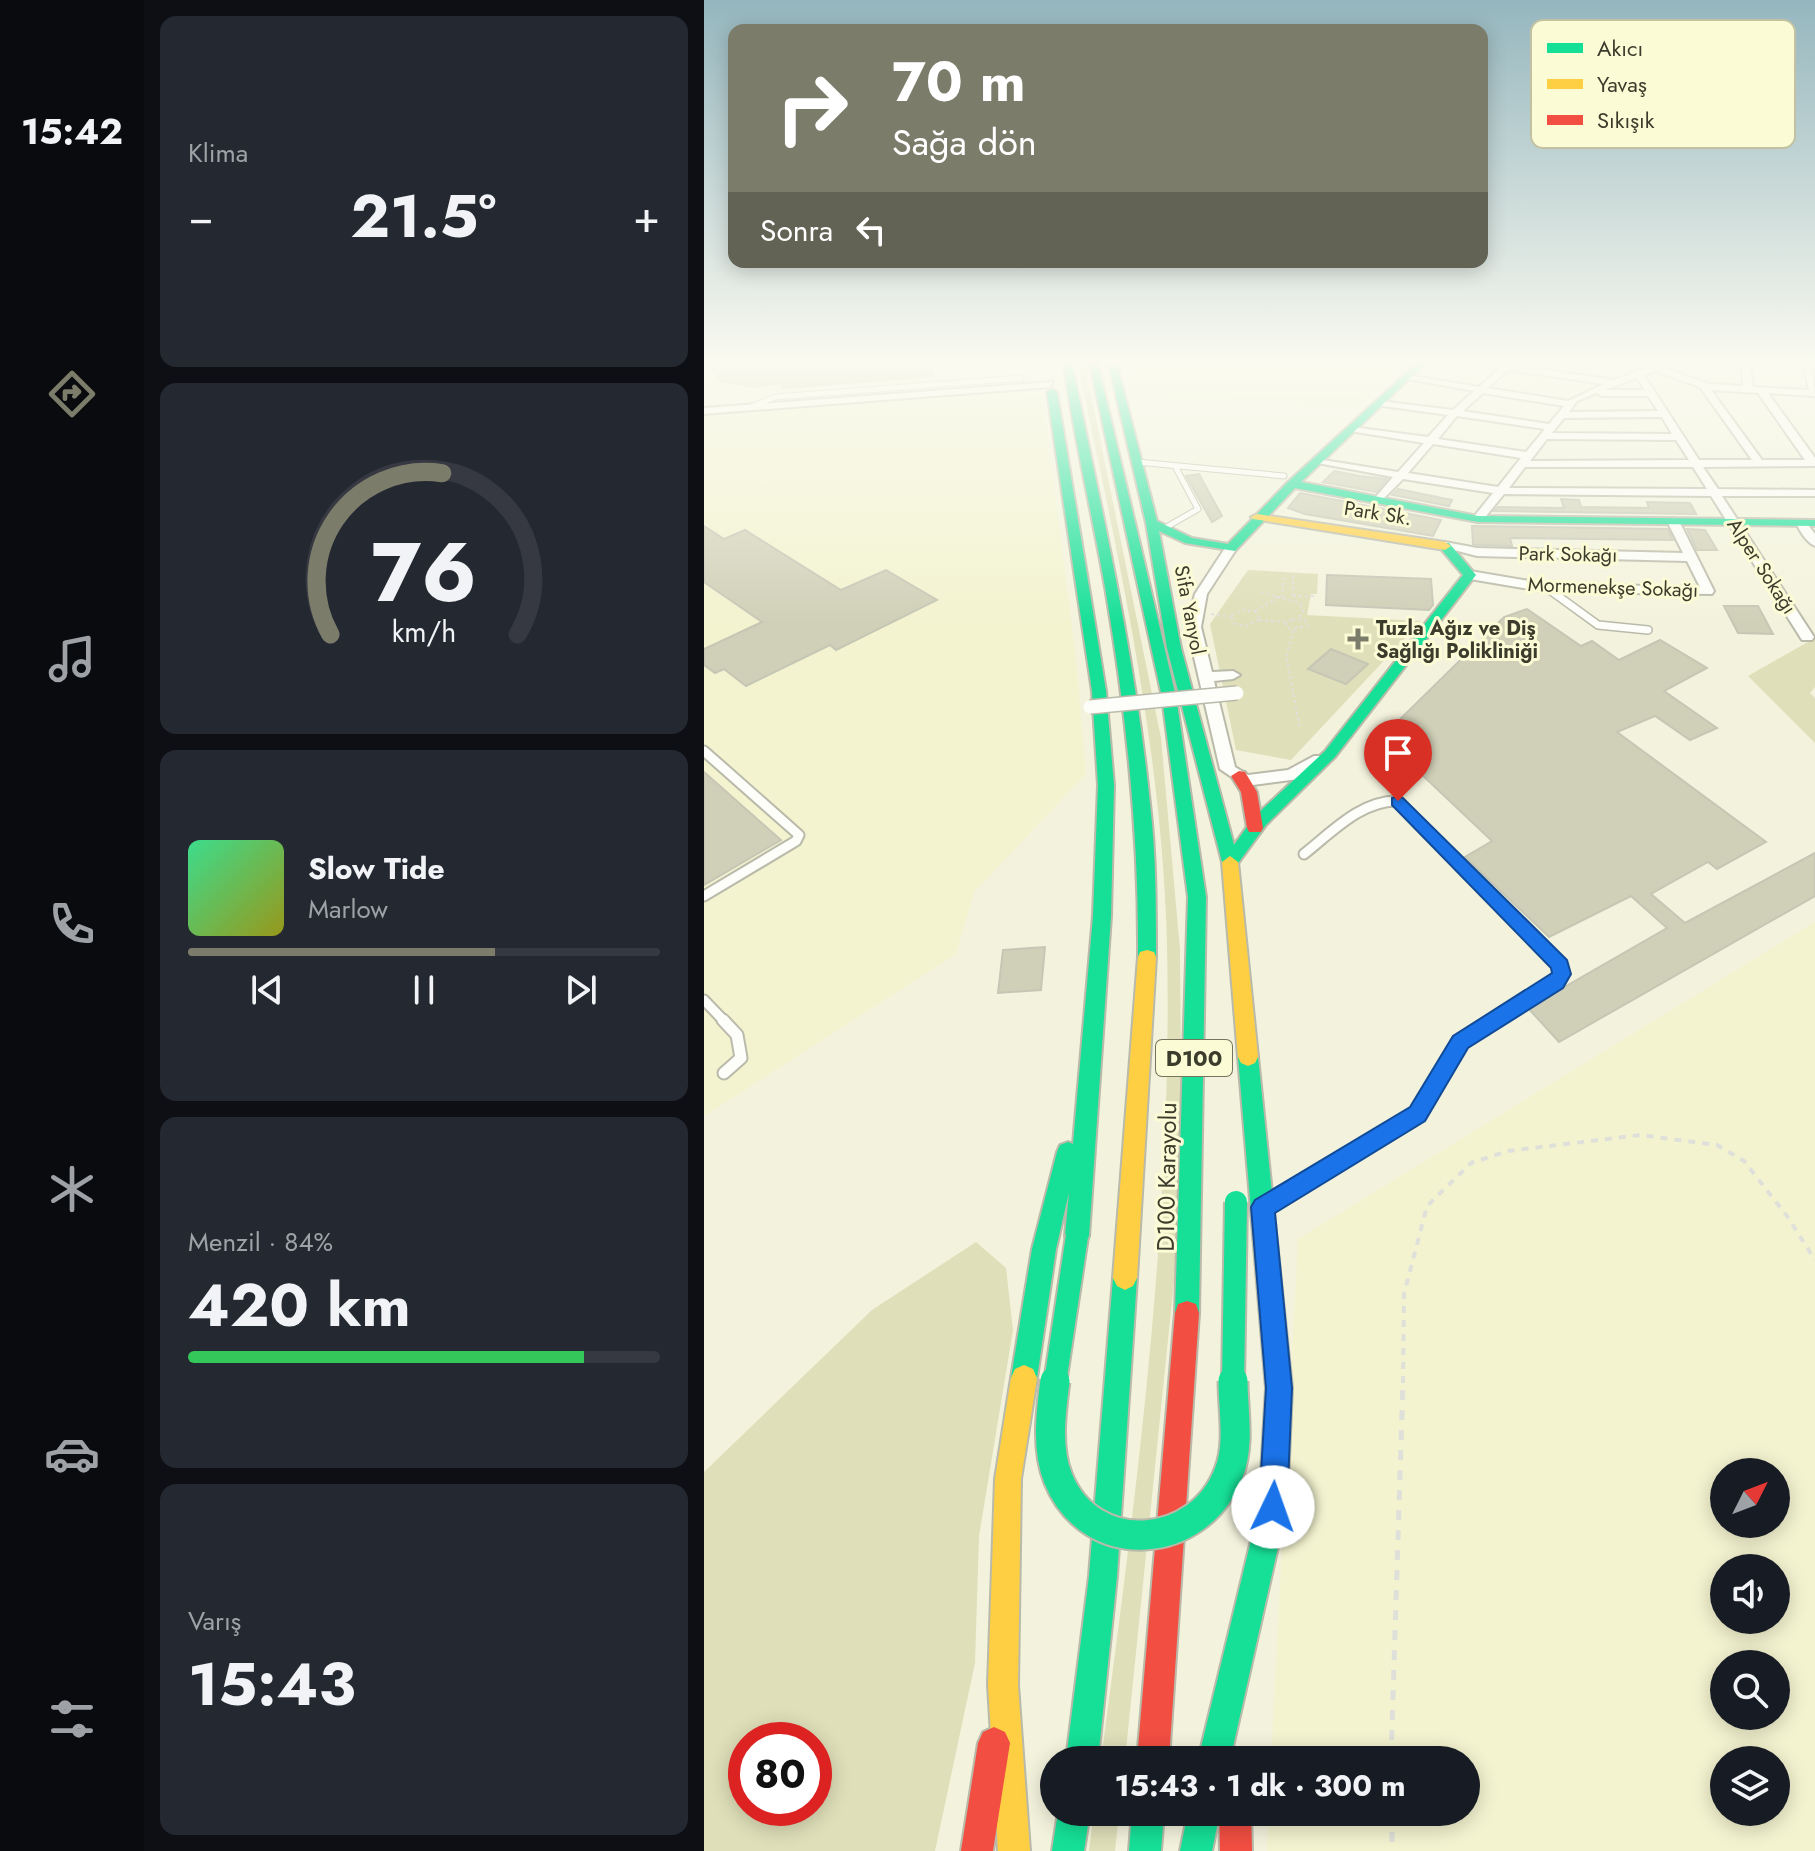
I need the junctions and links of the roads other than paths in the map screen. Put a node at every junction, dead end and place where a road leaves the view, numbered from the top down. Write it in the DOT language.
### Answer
graph roads {
  1 [pos="1060,451"];
  2 [pos="1084,451"];
  3 [pos="1114,451"];
  4 [pos="1134,451"];
  5 [pos="1318,451"];
  6 [pos="1330,451"];
  7 [pos="1423,451"];
  8 [pos="1483,451"];
  9 [pos="1532,451"];
  10 [pos="1688,451"];
  11 [pos="1751,451"];
  12 [pos="1526,460"];
  13 [pos="1137,462"];
  14 [pos="1317,462"];
  15 [pos="1695,463"];
  16 [pos="1759,463"];
  17 [pos="1814,463"];
  18 [pos="1175,466"];
  19 [pos="1403,476"];
  20 [pos="1288,480"];
  21 [pos="1501,491"];
  22 [pos="1715,492"];
  23 [pos="1815,493"];
  24 [pos="1379,500"];
  25 [pos="1257,517"];
  26 [pos="1478,519"];
  27 [pos="1673,521"];
  28 [pos="1734,522"];
  29 [pos="1808,523"];
  30 [pos="1157,526"];
  31 [pos="1815,542"];
  32 [pos="1445,546"];
  33 [pos="1231,548"];
  34 [pos="1691,557"];
  35 [pos="1470,575"];
  36 [pos="1547,588"];
  37 [pos="1648,630"];
  38 [pos="1807,637"];
  39 [pos="1233,675"];
  40 [pos="1205,677"];
  41 [pos="1237,693"];
  42 [pos="1090,707"];
  43 [pos="704,751"];
  44 [pos="1330,754"];
  45 [pos="1239,776"];
  46 [pos="1255,828"];
  47 [pos="1304,854"];
  48 [pos="1230,862"];
  49 [pos="704,896"];
  50 [pos="1242,976"];
  51 [pos="704,1000"];
  52 [pos="1092,1051"];
  53 [pos="724,1073"];
  54 [pos="1237,1159"];
  55 [pos="1236,1195"];
  56 [pos="1263,1207"];
  57 [pos="1232,1670"];
  58 [pos="1003,1685"];
  59 [pos="1084,1746"];
  60 [pos="1154,1746"];
  61 [pos="1217,1746"];
  62 [pos="1234,1746"];
  63 [pos="1072,1826"];
  64 [pos="1147,1826"];
  65 [pos="1201,1826"];
  66 [pos="1235,1826"];
  67 [pos="977,1851"];
  68 [pos="1014,1851"];
  69 [pos="1068,1851"];
  70 [pos="1145,1851"];
  71 [pos="1196,1851"];
  72 [pos="1236,1851"];
  1 -- 52 [label="main road"];
  2 -- 59 [label="main road, D100 Karayolu / D100"];
  3 -- 60 [label="main road, D100 Karayolu / D100"];
  4 -- 13 [label="main road, Sifa Yanyol"];
  5 -- 20 [label="main road"];
  6 -- 14 [label="main road"];
  7 -- 19 [label="street"];
  8 -- 12 [label="street"];
  9 -- 12 [label="street"];
  10 -- 15 [label="street, Alper Sokağı"];
  11 -- 16 [label="street"];
  12 -- 15 [label="street"];
  12 -- 21 [label="street"];
  13 -- 18 [label="lane"];
  13 -- 30 [label="main road, Sifa Yanyol"];
  14 -- 19 [label="street"];
  14 -- 20 [label="main road"];
  15 -- 16 [label="street"];
  15 -- 22 [label="street, Alper Sokağı"];
  16 -- 17 [label="street"];
  18 -- 20 [label="lane"];
  18 -- 30 [label="lane"];
  19 -- 21 [label="street"];
  19 -- 24 [label="street"];
  20 -- 24 [label="main road"];
  20 -- 25 [label="main road"];
  21 -- 22 [label="street"];
  21 -- 26 [label="street"];
  22 -- 23 [label="street"];
  22 -- 28 [label="street, Alper Sokağı"];
  24 -- 26 [label="main road"];
  25 -- 32 [label="main road, Park Sk."];
  25 -- 33 [label="main road"];
  26 -- 27 [label="main road"];
  26 -- 32 [label="main road"];
  27 -- 28 [label="main road"];
  27 -- 34 [label="street"];
  28 -- 29 [label="main road"];
  28 -- 38 [label="street, Alper Sokağı"];
  29 -- 31 [label="street"];
  30 -- 33 [label="main road"];
  30 -- 48 [label="main road, Sifa Yanyol"];
  32 -- 34 [label="street, Park Sokağı"];
  32 -- 35 [label="main road"];
  33 -- 40 [label="street"];
  34 -- 36 [label="street, Mormenekşe Sokağı"];
  35 -- 36 [label="street, Mormenekşe Sokağı"];
  35 -- 44 [label="main road"];
  36 -- 37 [label="lane"];
  39 -- 40 [label="street"];
  40 -- 45 [label="street"];
  41 -- 42 [label="street, bridge"];
  43 -- 49 [label="lane"];
  44 -- 45 [label="street"];
  44 -- 46 [label="main road"];
  45 -- 46 [label="main road"];
  46 -- 48 [label="main road"];
  47 -- 56 [label="lane"];
  48 -- 50 [label="main road, Sifa Yanyol"];
  50 -- 54 [label="main road"];
  50 -- 56 [label="main road"];
  51 -- 53 [label="lane"];
  52 -- 55 [label="main road, bridge"];
  52 -- 58 [label="main road"];
  56 -- 57 [label="main road"];
  57 -- 61 [label="main road"];
  57 -- 62 [label="main road"];
  58 -- 67 [label="main road"];
  58 -- 68 [label="main road"];
  63 -- 69 [label="main road"];
  64 -- 70 [label="main road"];
  65 -- 71 [label="main road"];
  66 -- 72 [label="main road"];
}
